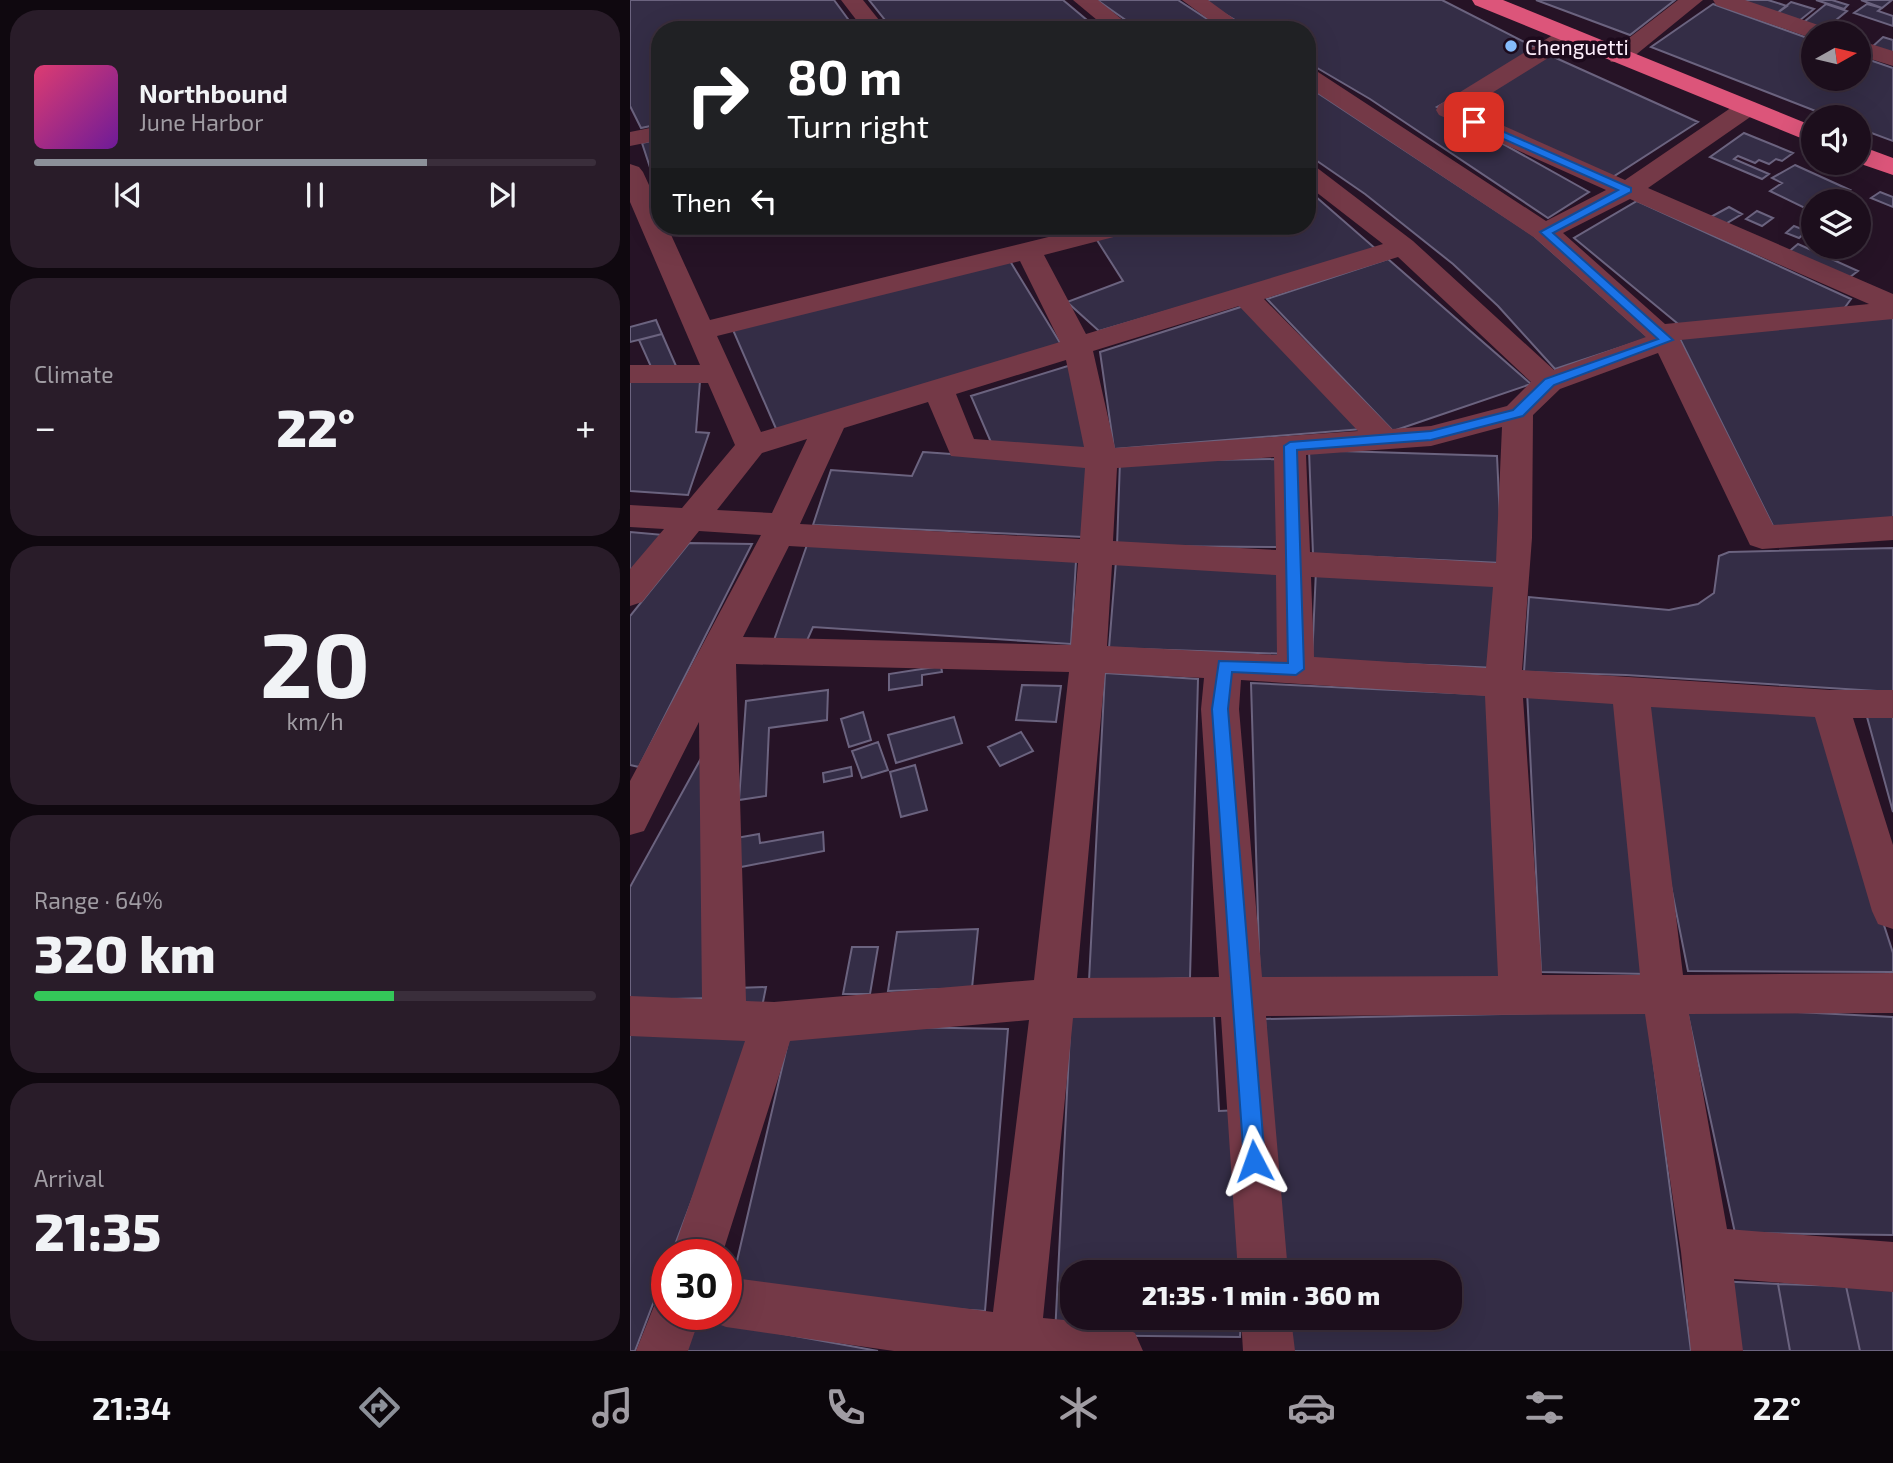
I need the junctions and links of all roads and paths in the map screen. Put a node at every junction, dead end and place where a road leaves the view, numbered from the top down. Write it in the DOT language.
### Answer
graph roads {
  1 [pos="852,0"];
  2 [pos="1084,0"];
  3 [pos="1193,0"];
  4 [pos="1483,0"];
  5 [pos="1692,0"];
  6 [pos="1724,0"];
  7 [pos="869,21"];
  8 [pos="1112,21"];
  9 [pos="1224,21"];
  10 [pos="1801,27"];
  11 [pos="1569,35"];
  12 [pos="1871,51"];
  13 [pos="1619,57"];
  14 [pos="1893,59"];
  15 [pos="1316,81"];
  16 [pos="1747,108"];
  17 [pos="1801,130"];
  18 [pos="651,135"];
  19 [pos="630,139"];
  20 [pos="1871,158"];
  21 [pos="1893,167"];
  22 [pos="630,172"];
  23 [pos="1316,180"];
  24 [pos="1628,189"];
  25 [pos="651,218"];
  26 [pos="1545,232"];
  27 [pos="659,235"];
  28 [pos="1089,235"];
  29 [pos="1403,247"];
  30 [pos="1028,251"];
  31 [pos="1245,296"];
  32 [pos="1893,304"];
  33 [pos="1893,310"];
  34 [pos="702,331"];
  35 [pos="1662,336"];
  36 [pos="1078,348"];
  37 [pos="630,374"];
  38 [pos="720,374"];
  39 [pos="1549,382"];
  40 [pos="939,390"];
  41 [pos="1518,413"];
  42 [pos="824,437"];
  43 [pos="1384,439"];
  44 [pos="751,446"];
  45 [pos="1290,446"];
  46 [pos="1102,459"];
  47 [pos="630,516"];
  48 [pos="692,520"];
  49 [pos="1893,528"];
  50 [pos="780,529"];
  51 [pos="1096,553"];
  52 [pos="1292,564"];
  53 [pos="1511,576"];
  54 [pos="630,593"];
  55 [pos="717,650"];
  56 [pos="1088,659"];
  57 [pos="1224,665"];
  58 [pos="1296,669"];
  59 [pos="1503,682"];
  60 [pos="1630,691"];
  61 [pos="1830,704"];
  62 [pos="1893,704"];
  63 [pos="635,799"];
  64 [pos="1893,911"];
  65 [pos="1893,993"];
  66 [pos="1664,994"];
  67 [pos="1241,995"];
  68 [pos="1521,995"];
  69 [pos="1054,998"];
  70 [pos="630,1016"];
  71 [pos="724,1019"];
  72 [pos="774,1022"];
  73 [pos="702,1239"];
  74 [pos="1706,1252"];
  75 [pos="1262,1260"];
  76 [pos="1893,1267"];
  77 [pos="742,1305"];
  78 [pos="670,1330"];
  79 [pos="1267,1330"];
  80 [pos="1015,1341"];
  81 [pos="960,1343"];
  82 [pos="662,1351"];
  83 [pos="1117,1351"];
  84 [pos="1269,1351"];
  85 [pos="1717,1351"];
  1 -- 7 [label="street"];
  2 -- 8 [label="street"];
  3 -- 9 [label="street"];
  4 -- 11 [label="highway"];
  5 -- 13 [label="street"];
  6 -- 10 [label="street"];
  11 -- 13 [label="highway"];
  11 -- 24 [label="street"];
  12 -- 14 [label="street"];
  13 -- 16 [label="highway"];
  15 -- 26 [label="street"];
  16 -- 17 [label="highway"];
  16 -- 24 [label="street"];
  18 -- 19 [label="street"];
  20 -- 21 [label="highway"];
  22 -- 25 [label="street"];
  23 -- 29 [label="street"];
  24 -- 26 [label="street"];
  24 -- 32 [label="street"];
  26 -- 35 [label="street"];
  27 -- 34 [label="street"];
  28 -- 30 [label="street"];
  29 -- 31 [label="street"];
  29 -- 39 [label="street"];
  30 -- 34 [label="street"];
  30 -- 36 [label="street"];
  31 -- 36 [label="street"];
  31 -- 43 [label="street"];
  33 -- 35 [label="street"];
  34 -- 38 [label="street"];
  35 -- 39 [label="street"];
  35 -- 49 [label="street"];
  36 -- 40 [label="street"];
  36 -- 46 [label="street"];
  37 -- 38 [label="street"];
  38 -- 44 [label="street"];
  39 -- 41 [label="street"];
  40 -- 42 [label="street"];
  40 -- 46 [label="street"];
  41 -- 43 [label="street"];
  41 -- 53 [label="street"];
  42 -- 44 [label="street"];
  42 -- 50 [label="street"];
  43 -- 45 [label="street"];
  44 -- 48 [label="street"];
  45 -- 46 [label="street"];
  45 -- 52 [label="street"];
  46 -- 51 [label="street"];
  47 -- 48 [label="street"];
  48 -- 50 [label="street"];
  48 -- 54 [label="street"];
  50 -- 51 [label="street"];
  50 -- 55 [label="street"];
  51 -- 52 [label="street"];
  51 -- 56 [label="street"];
  52 -- 53 [label="street"];
  52 -- 58 [label="street"];
  53 -- 59 [label="street"];
  55 -- 56 [label="street"];
  55 -- 63 [label="street"];
  55 -- 71 [label="street"];
  56 -- 57 [label="street"];
  56 -- 69 [label="street"];
  57 -- 58 [label="street"];
  57 -- 67 [label="street"];
  58 -- 59 [label="street"];
  59 -- 60 [label="street"];
  59 -- 68 [label="street"];
  60 -- 61 [label="street"];
  60 -- 66 [label="street"];
  61 -- 62 [label="street"];
  61 -- 64 [label="street"];
  65 -- 66 [label="street"];
  66 -- 68 [label="street"];
  66 -- 74 [label="street"];
  67 -- 68 [label="street"];
  67 -- 69 [label="street"];
  67 -- 75 [label="street"];
  69 -- 72 [label="street"];
  69 -- 80 [label="street"];
  70 -- 71 [label="street"];
  71 -- 72 [label="street"];
  72 -- 73 [label="street"];
  74 -- 76 [label="street"];
  74 -- 85 [label="street"];
  77 -- 81 [label="street"];
  78 -- 82 [label="street"];
  79 -- 84 [label="street"];
  80 -- 81 [label="street"];
  80 -- 83 [label="street"];
}
